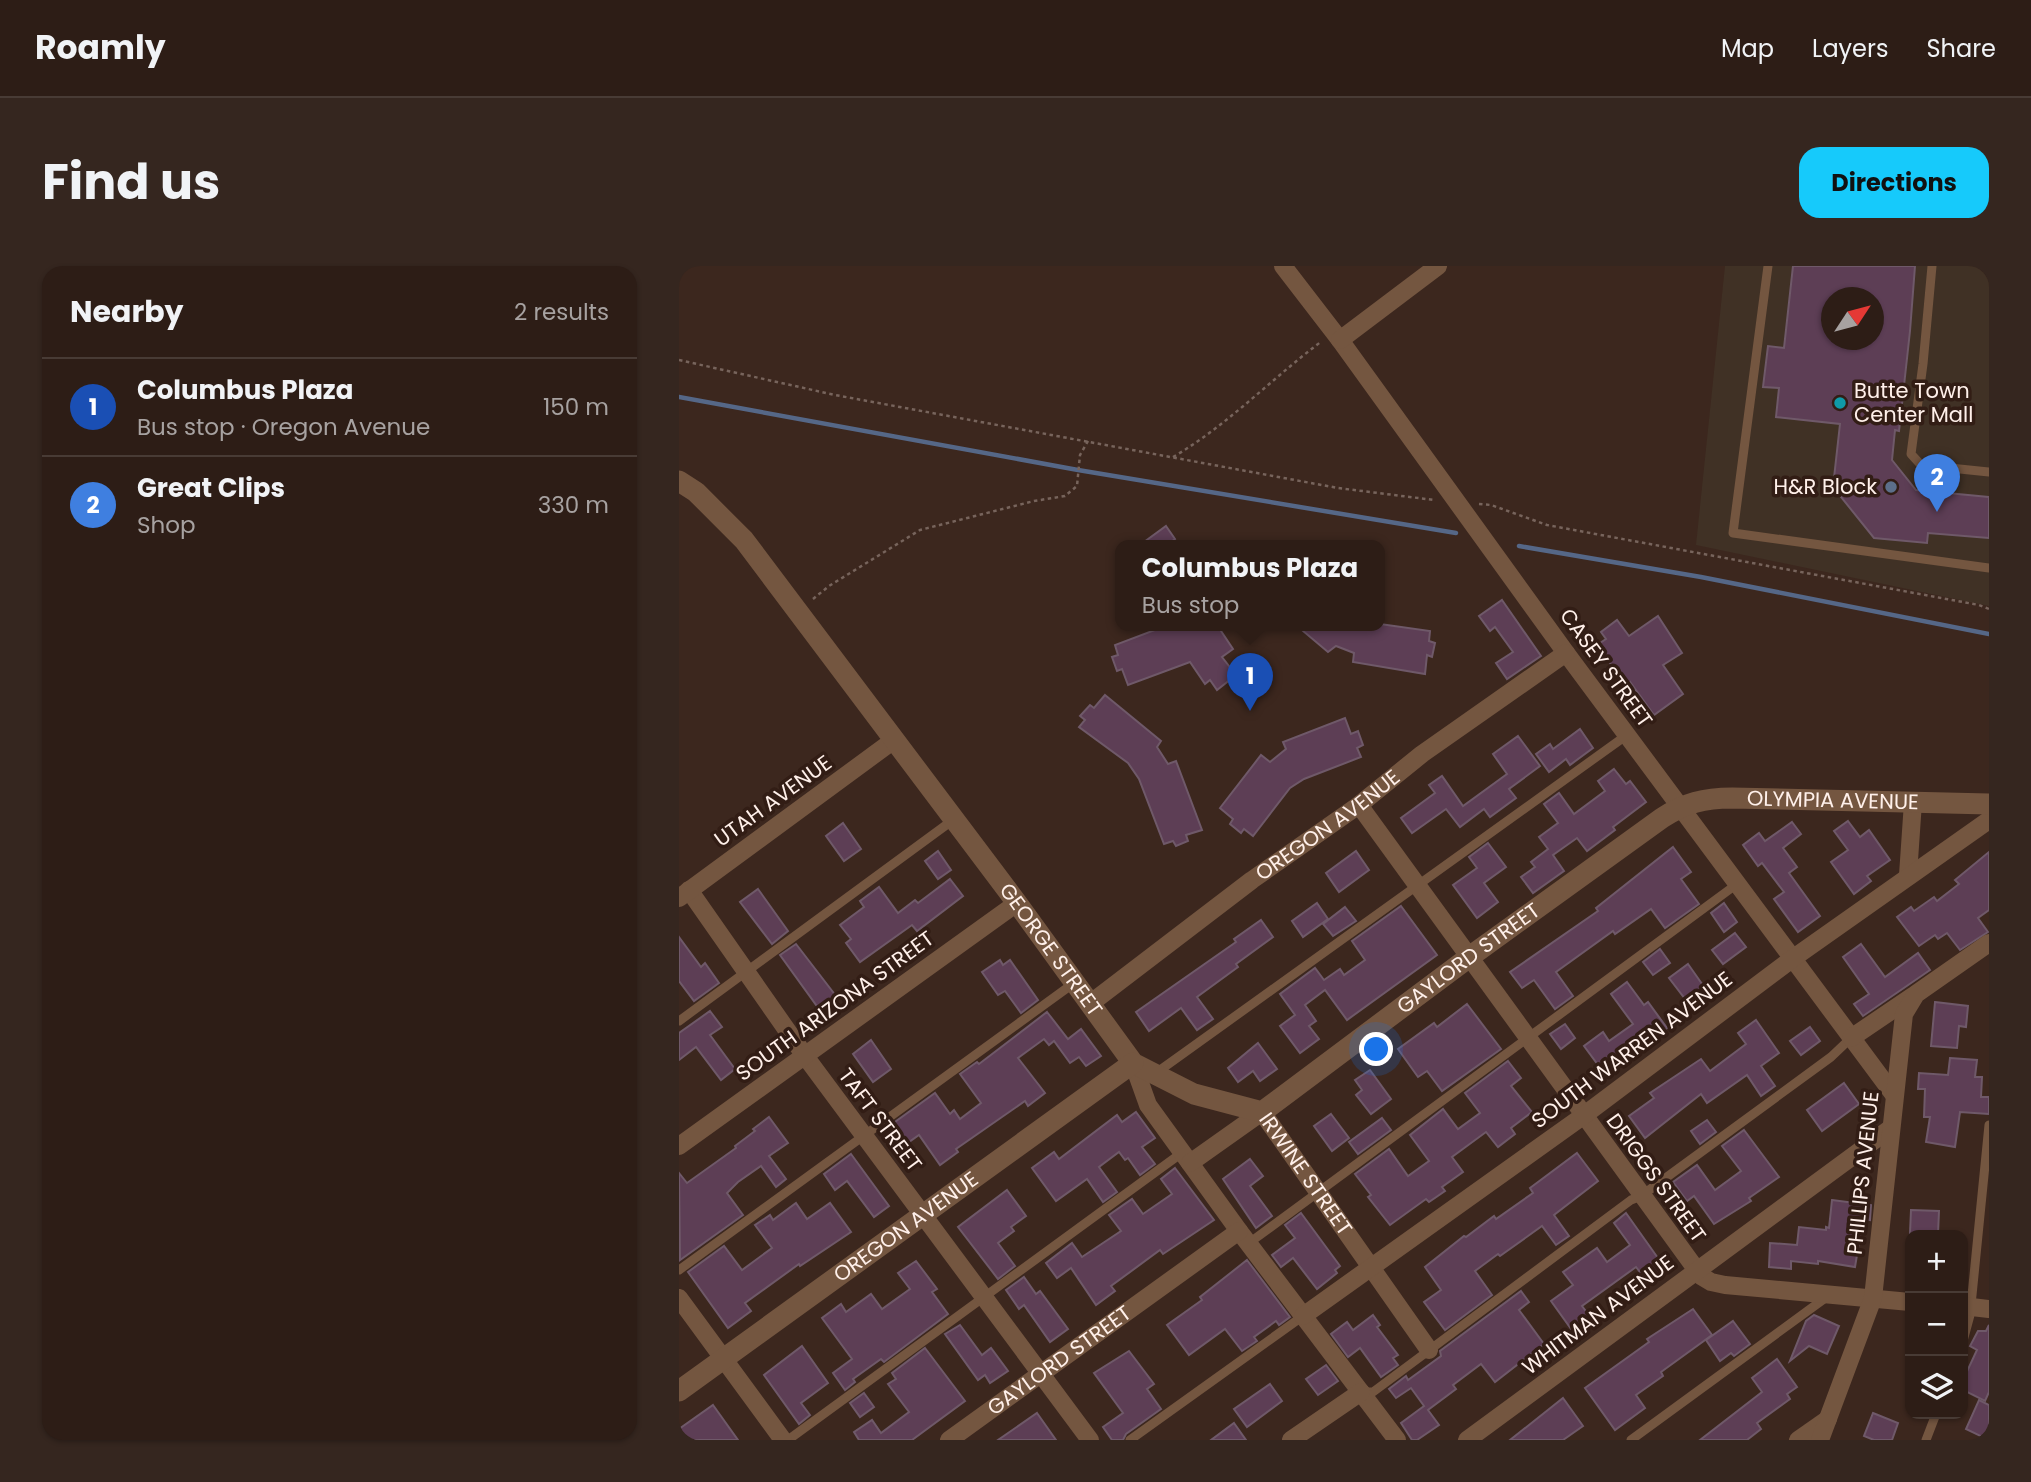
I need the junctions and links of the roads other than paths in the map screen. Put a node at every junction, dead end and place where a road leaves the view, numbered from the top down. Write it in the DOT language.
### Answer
graph roads {
  1 [pos="1283,266"];
  2 [pos="1439,266"];
  3 [pos="1768,266"];
  4 [pos="1931,266"];
  5 [pos="1337,336"];
  6 [pos="1989,472"];
  7 [pos="679,481"];
  8 [pos="1989,568"];
  9 [pos="1566,653"];
  10 [pos="1627,735"];
  11 [pos="894,740"];
  12 [pos="1913,802"];
  13 [pos="1989,804"];
  14 [pos="1359,805"];
  15 [pos="1680,807"];
  16 [pos="954,819"];
  17 [pos="1989,820"];
  18 [pos="1908,876"];
  19 [pos="1737,884"];
  20 [pos="1417,887"];
  21 [pos="684,894"];
  22 [pos="1017,902"];
  23 [pos="1989,943"];
  24 [pos="1468,958"];
  25 [pos="1791,959"];
  26 [pos="747,973"];
  27 [pos="1075,982"];
  28 [pos="1916,995"];
  29 [pos="1091,1003"];
  30 [pos="679,1021"];
  31 [pos="1851,1038"];
  32 [pos="1528,1040"];
  33 [pos="804,1056"];
  34 [pos="1133,1063"];
  35 [pos="1155,1074"];
  36 [pos="1894,1095"];
  37 [pos="1262,1112"];
  38 [pos="1583,1116"];
  39 [pos="1989,1125"];
  40 [pos="1891,1128"];
  41 [pos="864,1136"];
  42 [pos="679,1146"];
  43 [pos="1187,1157"];
  44 [pos="1317,1192"];
  45 [pos="1641,1196"];
  46 [pos="923,1215"];
  47 [pos="1244,1237"];
  48 [pos="1370,1268"];
  49 [pos="679,1270"];
  50 [pos="1696,1271"];
  51 [pos="1829,1294"];
  52 [pos="983,1297"];
  53 [pos="679,1298"];
  54 [pos="1873,1298"];
  55 [pos="1905,1301"];
  56 [pos="1974,1307"];
  57 [pos="1303,1316"];
  58 [pos="1968,1326"];
  59 [pos="1429,1350"];
  60 [pos="723,1359"];
  61 [pos="1041,1374"];
  62 [pos="679,1391"];
  63 [pos="1361,1392"];
  64 [pos="1828,1419"];
  65 [pos="1934,1419"];
  66 [pos="786,1440"];
  67 [pos="949,1440"];
  68 [pos="1090,1440"];
  69 [pos="1130,1440"];
  70 [pos="1291,1440"];
  71 [pos="1397,1440"];
  72 [pos="1467,1440"];
  73 [pos="1631,1440"];
  74 [pos="1798,1440"];
  75 [pos="1820,1440"];
  76 [pos="1926,1440"];
  1 -- 5 [label="street, CASEY STREET"];
  2 -- 5 [label="street"];
  3 -- 8 [label="lane"];
  4 -- 6 [label="lane"];
  5 -- 9 [label="street, CASEY STREET"];
  7 -- 11 [label="street, GEORGE STREET"];
  9 -- 10 [label="street, CASEY STREET"];
  9 -- 14 [label="street, OREGON AVENUE"];
  10 -- 15 [label="street, CASEY STREET"];
  10 -- 20 [label="lane"];
  11 -- 16 [label="street, GEORGE STREET"];
  11 -- 21 [label="street, UTAH AVENUE"];
  12 -- 13 [label="street, OLYMPIA AVENUE"];
  12 -- 15 [label="street, OLYMPIA AVENUE"];
  12 -- 18 [label="street"];
  14 -- 20 [label="street, DRIGGS STREET"];
  14 -- 29 [label="street, OREGON AVENUE"];
  15 -- 19 [label="street, CASEY STREET"];
  15 -- 24 [label="street, GAYLORD STREET"];
  16 -- 22 [label="street, GEORGE STREET"];
  16 -- 26 [label="lane"];
  17 -- 18 [label="street, SOUTH WARREN AVENUE"];
  18 -- 25 [label="street, SOUTH WARREN AVENUE"];
  19 -- 25 [label="street, CASEY STREET"];
  19 -- 32 [label="lane"];
  20 -- 24 [label="street, DRIGGS STREET"];
  20 -- 35 [label="lane"];
  21 -- 26 [label="street, TAFT STREET"];
  22 -- 27 [label="street, GEORGE STREET"];
  22 -- 33 [label="street, SOUTH ARIZONA STREET"];
  23 -- 28 [label="street, PHILLIPS AVENUE"];
  24 -- 32 [label="street, DRIGGS STREET"];
  24 -- 37 [label="street, GAYLORD STREET"];
  25 -- 31 [label="street, CASEY STREET"];
  25 -- 38 [label="street, SOUTH WARREN AVENUE"];
  26 -- 30 [label="lane"];
  26 -- 33 [label="street, TAFT STREET"];
  27 -- 29 [label="street, GEORGE STREET"];
  27 -- 41 [label="lane"];
  28 -- 31 [label="street"];
  28 -- 36 [label="street, PHILLIPS AVENUE"];
  29 -- 34 [label="street, GEORGE STREET"];
  31 -- 36 [label="street, CASEY STREET"];
  31 -- 45 [label="lane"];
  32 -- 38 [label="street, DRIGGS STREET"];
  32 -- 44 [label="lane"];
  33 -- 41 [label="street, TAFT STREET"];
  33 -- 42 [label="street, SOUTH ARIZONA STREET"];
  34 -- 35 [label="street, IRWINE STREET"];
  34 -- 43 [label="street, GEORGE STREET"];
  34 -- 46 [label="street, OREGON AVENUE"];
  35 -- 37 [label="street, IRWINE STREET"];
  36 -- 40 [label="street, PHILLIPS AVENUE"];
  37 -- 43 [label="street, GAYLORD STREET"];
  37 -- 44 [label="street, IRWINE STREET"];
  38 -- 45 [label="street, DRIGGS STREET"];
  38 -- 48 [label="street, SOUTH WARREN AVENUE"];
  39 -- 56 [label="lane"];
  40 -- 50 [label="street, WHITMAN AVENUE"];
  40 -- 54 [label="street, PHILLIPS AVENUE"];
  41 -- 46 [label="street, TAFT STREET"];
  41 -- 49 [label="lane"];
  43 -- 47 [label="street, GEORGE STREET"];
  43 -- 52 [label="lane"];
  44 -- 47 [label="lane"];
  44 -- 48 [label="street, IRWINE STREET"];
  45 -- 50 [label="street, DRIGGS STREET"];
  45 -- 59 [label="lane"];
  46 -- 52 [label="street, TAFT STREET"];
  46 -- 60 [label="street, OREGON AVENUE"];
  47 -- 57 [label="street, GEORGE STREET"];
  47 -- 61 [label="street, GAYLORD STREET"];
  48 -- 57 [label="street, SOUTH WARREN AVENUE"];
  48 -- 59 [label="street, IRWINE STREET"];
  50 -- 51 [label="street"];
  50 -- 72 [label="street, WHITMAN AVENUE"];
  51 -- 54 [label="street"];
  51 -- 73 [label="lane"];
  52 -- 61 [label="street, TAFT STREET"];
  52 -- 66 [label="lane"];
  53 -- 60 [label="street"];
  54 -- 55 [label="street"];
  54 -- 64 [label="street, PHILLIPS AVENUE"];
  56 -- 58 [label="lane"];
  57 -- 63 [label="street, GEORGE STREET"];
  57 -- 69 [label="lane"];
  59 -- 63 [label="lane"];
  60 -- 62 [label="street, OREGON AVENUE"];
  60 -- 66 [label="street"];
  61 -- 67 [label="street, GAYLORD STREET"];
  61 -- 68 [label="street, TAFT STREET"];
  63 -- 70 [label="street"];
  63 -- 71 [label="street, GEORGE STREET"];
  64 -- 74 [label="street"];
  64 -- 75 [label="street, PHILLIPS AVENUE"];
  65 -- 76 [label="lane"];
}
